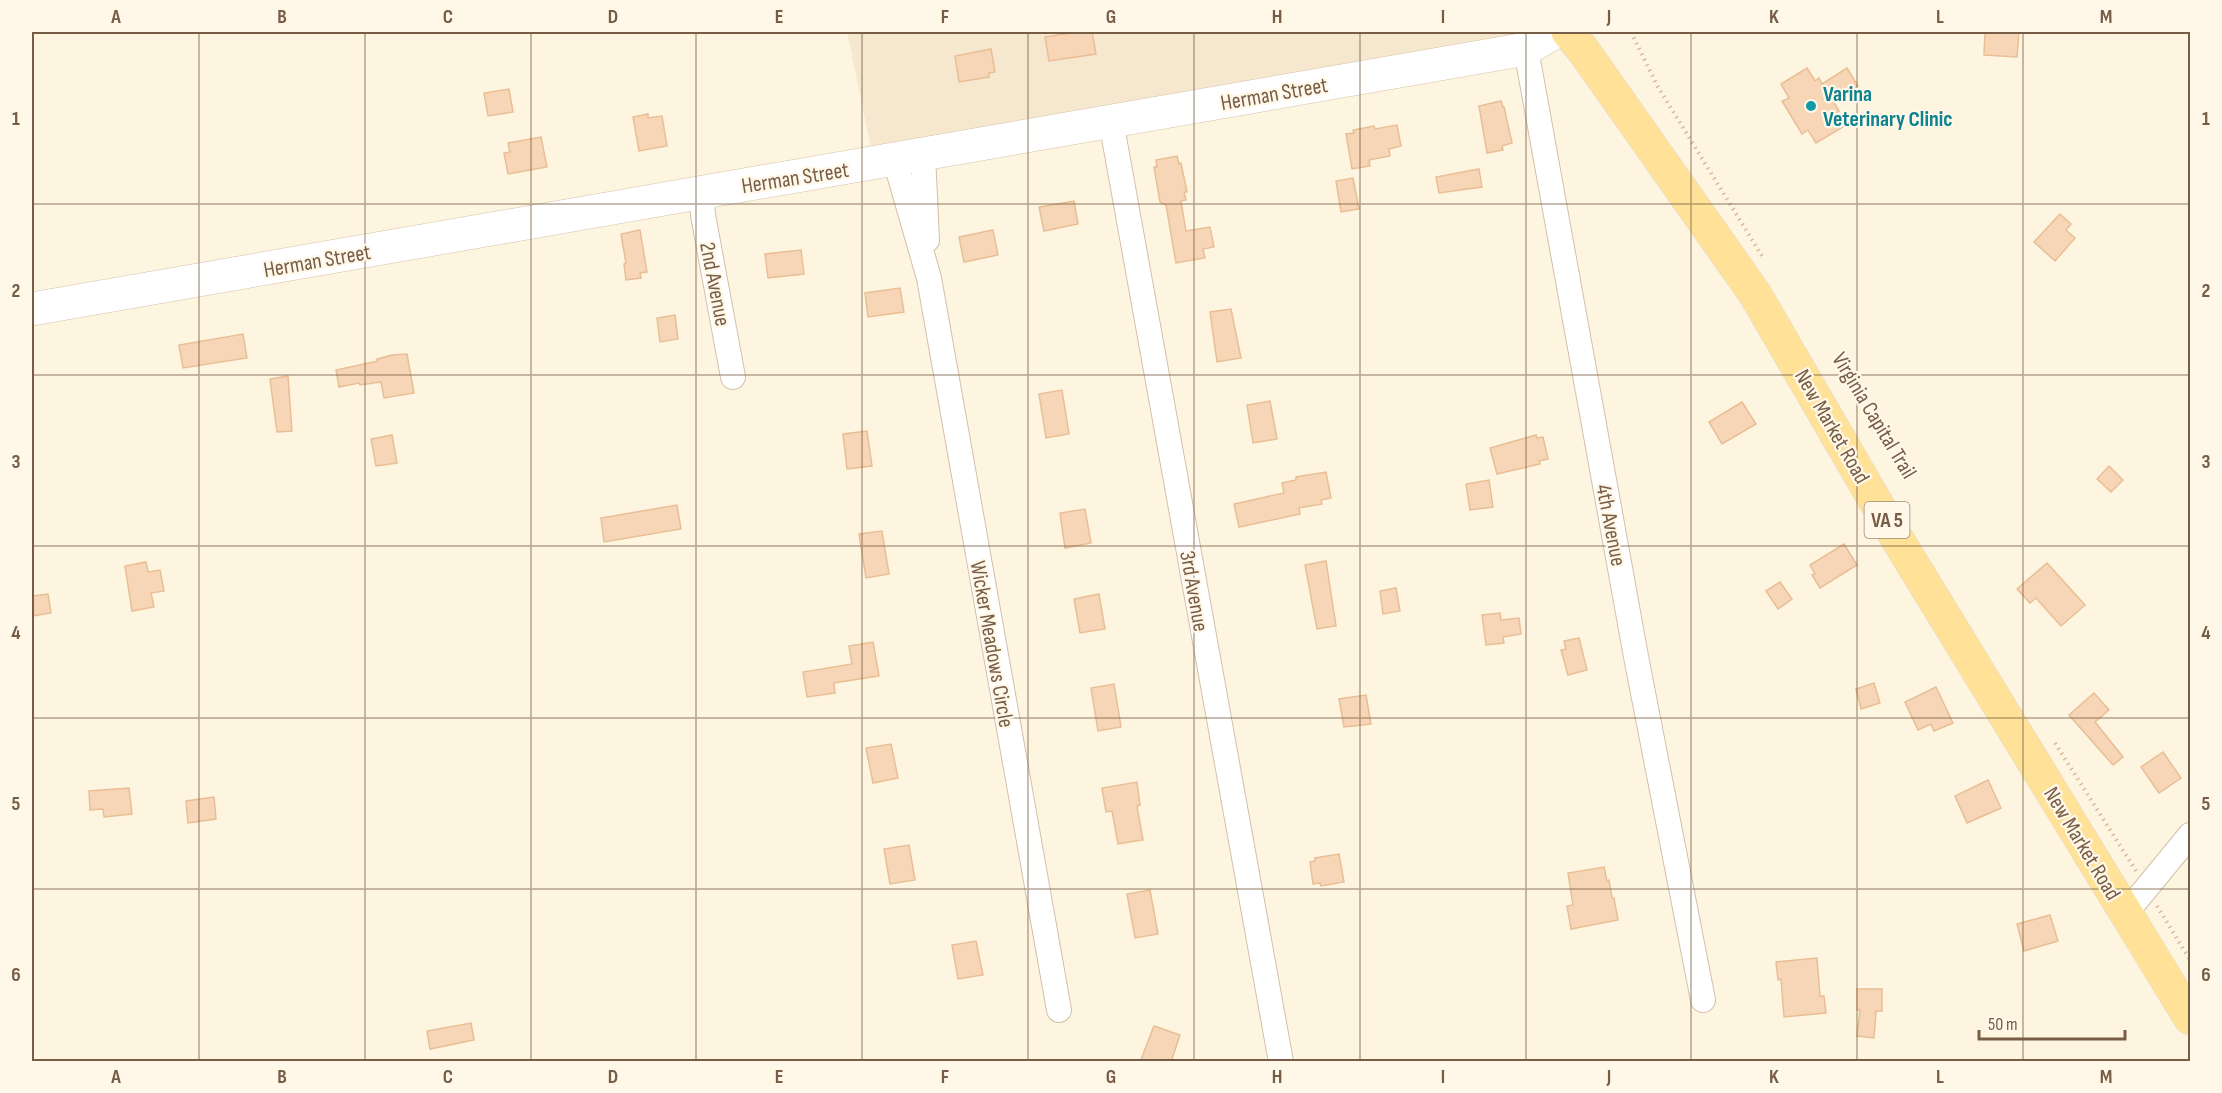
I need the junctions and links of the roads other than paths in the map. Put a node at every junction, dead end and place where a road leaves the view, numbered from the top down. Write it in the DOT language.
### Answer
graph roads {
  1 [pos="1555,32"];
  2 [pos="1568,32"];
  3 [pos="1526,49"];
  4 [pos="1111,121"];
  5 [pos="909,158"];
  6 [pos="701,192"];
  7 [pos="32,309"];
  8 [pos="733,377"];
  9 [pos="2190,836"];
  10 [pos="2140,907"];
  11 [pos="1703,1000"];
  12 [pos="1059,1010"];
  13 [pos="2190,1018"];
  14 [pos="1281,1062"];
  1 -- 3 [label="street, Herman Street"];
  2 -- 10 [label="main road, New Market Road / VA 5"];
  3 -- 4 [label="street, Herman Street"];
  3 -- 11 [label="street, 4th Avenue"];
  4 -- 5 [label="street, Herman Street"];
  4 -- 14 [label="street, 3rd Avenue"];
  5 -- 6 [label="street, Herman Street"];
  5 -- 12 [label="street, Wicker Meadows Circle"];
  6 -- 7 [label="street, Herman Street"];
  6 -- 8 [label="street, 2nd Avenue"];
  9 -- 10 [label="street"];
  10 -- 13 [label="main road, New Market Road / VA 5"];
}
